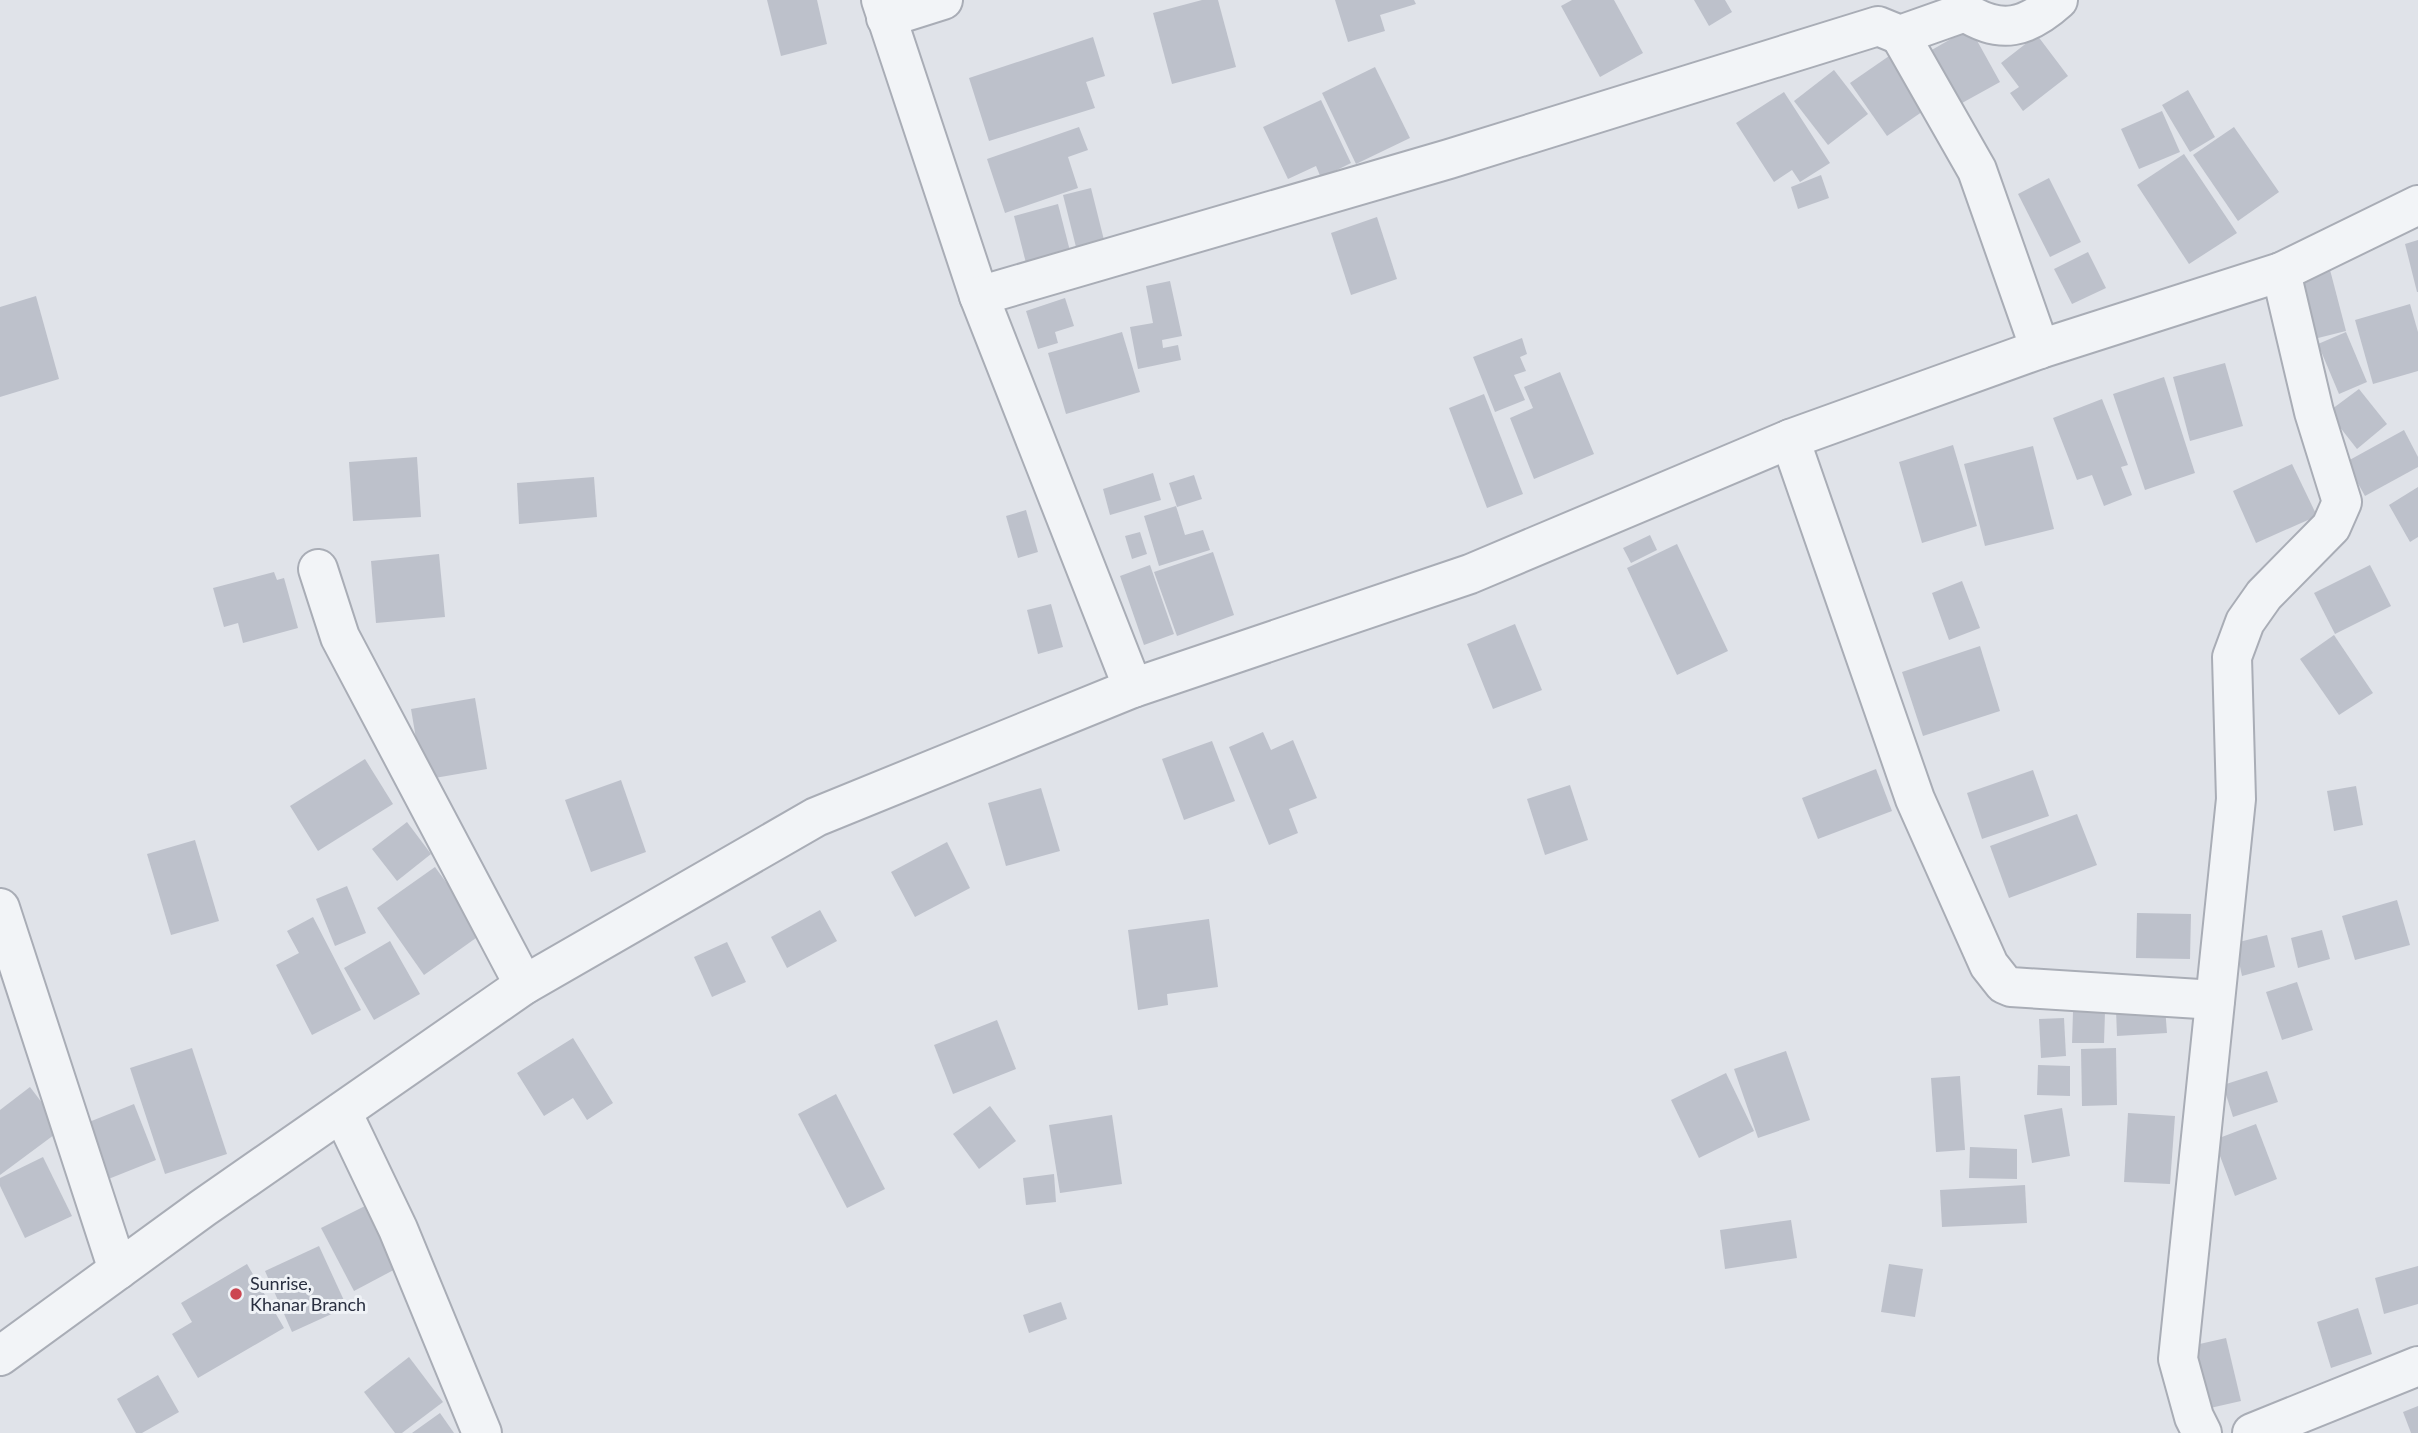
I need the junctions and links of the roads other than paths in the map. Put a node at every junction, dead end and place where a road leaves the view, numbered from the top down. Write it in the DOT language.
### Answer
graph roads {
  1 [pos="943,0"];
  2 [pos="2058,0"];
  3 [pos="883,9"];
  4 [pos="1900,35"];
  5 [pos="2418,205"];
  6 [pos="2281,272"];
  7 [pos="979,296"];
  8 [pos="2040,349"];
  9 [pos="1790,439"];
  10 [pos="318,569"];
  11 [pos="1133,688"];
  12 [pos="0,908"];
  13 [pos="524,985"];
  14 [pos="2215,1000"];
  15 [pos="342,1112"];
  16 [pos="118,1270"];
  17 [pos="0,1356"];
  18 [pos="2418,1366"];
  19 [pos="482,1433"];
  20 [pos="2202,1433"];
  21 [pos="2252,1433"];
  1 -- 3 [label="street"];
  2 -- 4 [label="street"];
  3 -- 7 [label="street"];
  4 -- 7 [label="street"];
  4 -- 8 [label="street"];
  5 -- 6 [label="street"];
  6 -- 8 [label="street"];
  6 -- 14 [label="street"];
  7 -- 11 [label="street"];
  8 -- 9 [label="street"];
  9 -- 11 [label="street"];
  9 -- 14 [label="street"];
  10 -- 13 [label="street"];
  11 -- 13 [label="street"];
  12 -- 16 [label="street"];
  13 -- 15 [label="street"];
  14 -- 20 [label="street"];
  15 -- 16 [label="street"];
  15 -- 19 [label="street"];
  16 -- 17 [label="street"];
  18 -- 21 [label="street"];
}
